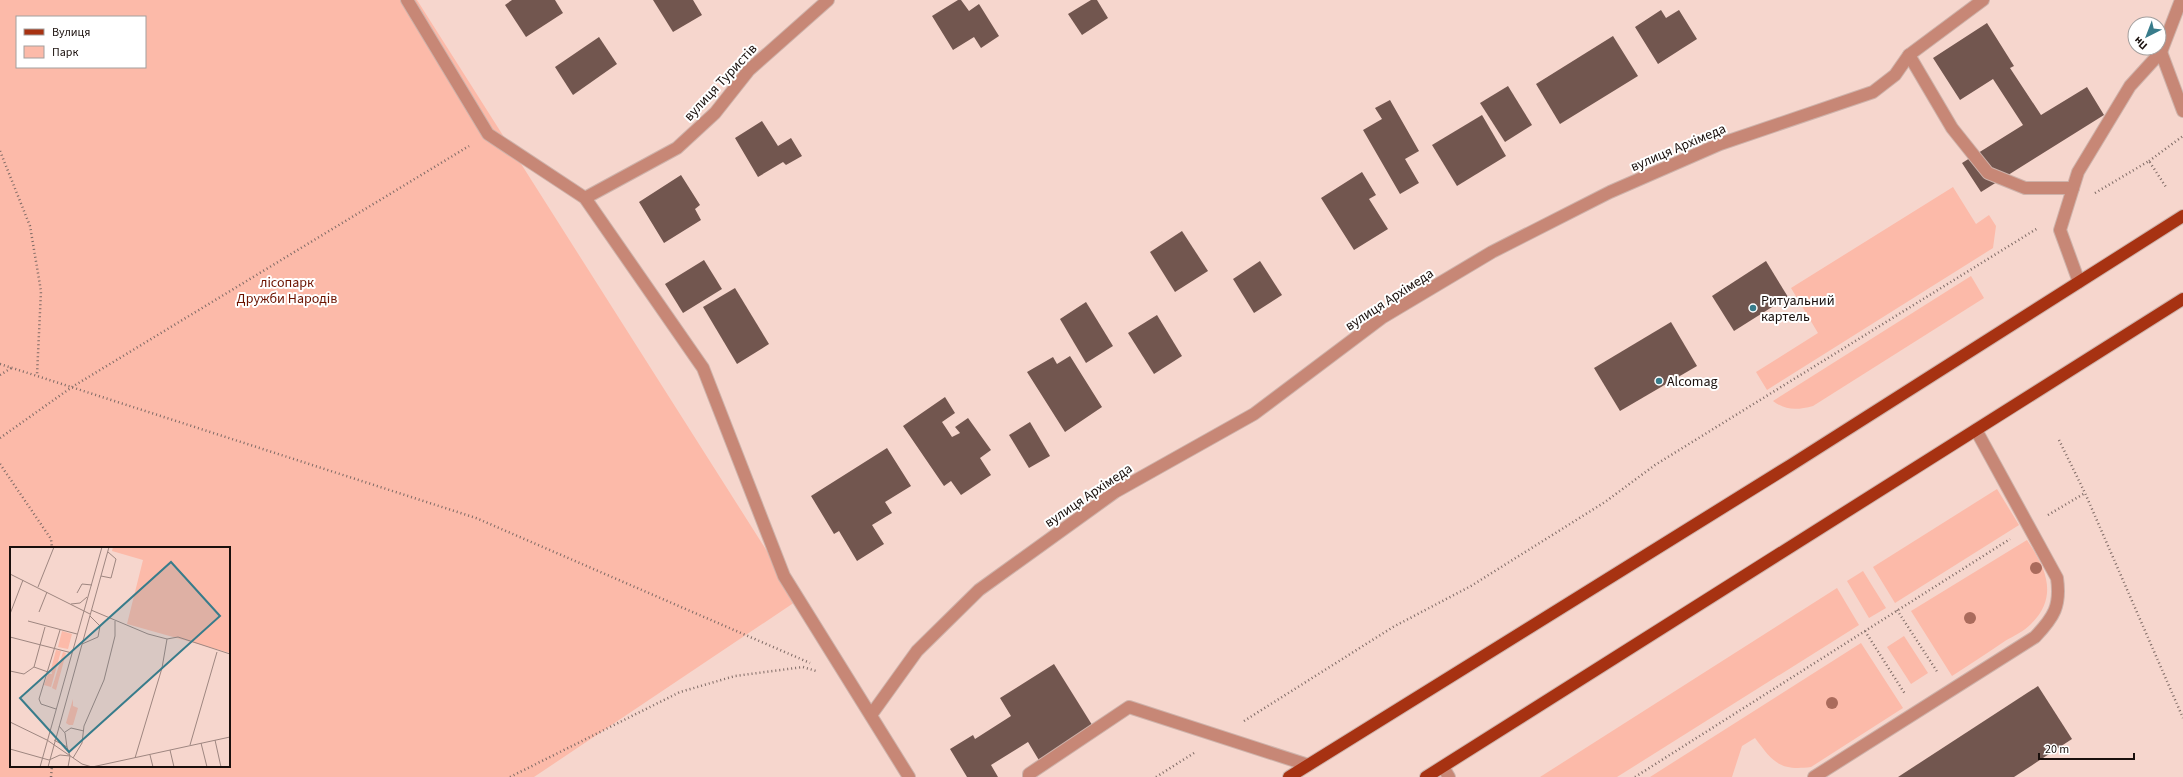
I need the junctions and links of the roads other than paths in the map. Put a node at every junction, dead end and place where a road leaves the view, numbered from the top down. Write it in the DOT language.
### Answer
graph roads {
  1 [pos="407,0"];
  2 [pos="828,0"];
  3 [pos="1983,0"];
  4 [pos="2181,0"];
  5 [pos="2167,36"];
  6 [pos="1909,56"];
  7 [pos="2157,56"];
  8 [pos="2162,56"];
  9 [pos="2183,111"];
  10 [pos="2073,188"];
  11 [pos="585,198"];
  12 [pos="2183,216"];
  13 [pos="2079,282"];
  14 [pos="2183,300"];
  15 [pos="1976,430"];
  16 [pos="871,715"];
  17 [pos="1308,765"];
  18 [pos="1443,767"];
  19 [pos="909,777"];
  20 [pos="1029,777"];
  21 [pos="1289,777"];
  22 [pos="1426,777"];
  23 [pos="1449,777"];
  24 [pos="1814,777"];
  1 -- 11 [label="street"];
  2 -- 11 [label="street, вулиця Туристів"];
  3 -- 6 [label="street, вулиця Архімеда"];
  4 -- 5 [label="street"];
  6 -- 10 [label="street"];
  6 -- 16 [label="street, вулиця Архімеда"];
  7 -- 10 [label="street"];
  8 -- 9 [label="street"];
  10 -- 13 [label="street"];
  11 -- 16 [label="street"];
  12 -- 13 [label="main road"];
  13 -- 17 [label="main road"];
  14 -- 15 [label="main road"];
  15 -- 18 [label="main road"];
  15 -- 24 [label="street"];
  16 -- 19 [label="street"];
  17 -- 20 [label="street"];
  17 -- 21 [label="main road"];
  18 -- 22 [label="main road"];
  18 -- 23 [label="street"];
}
